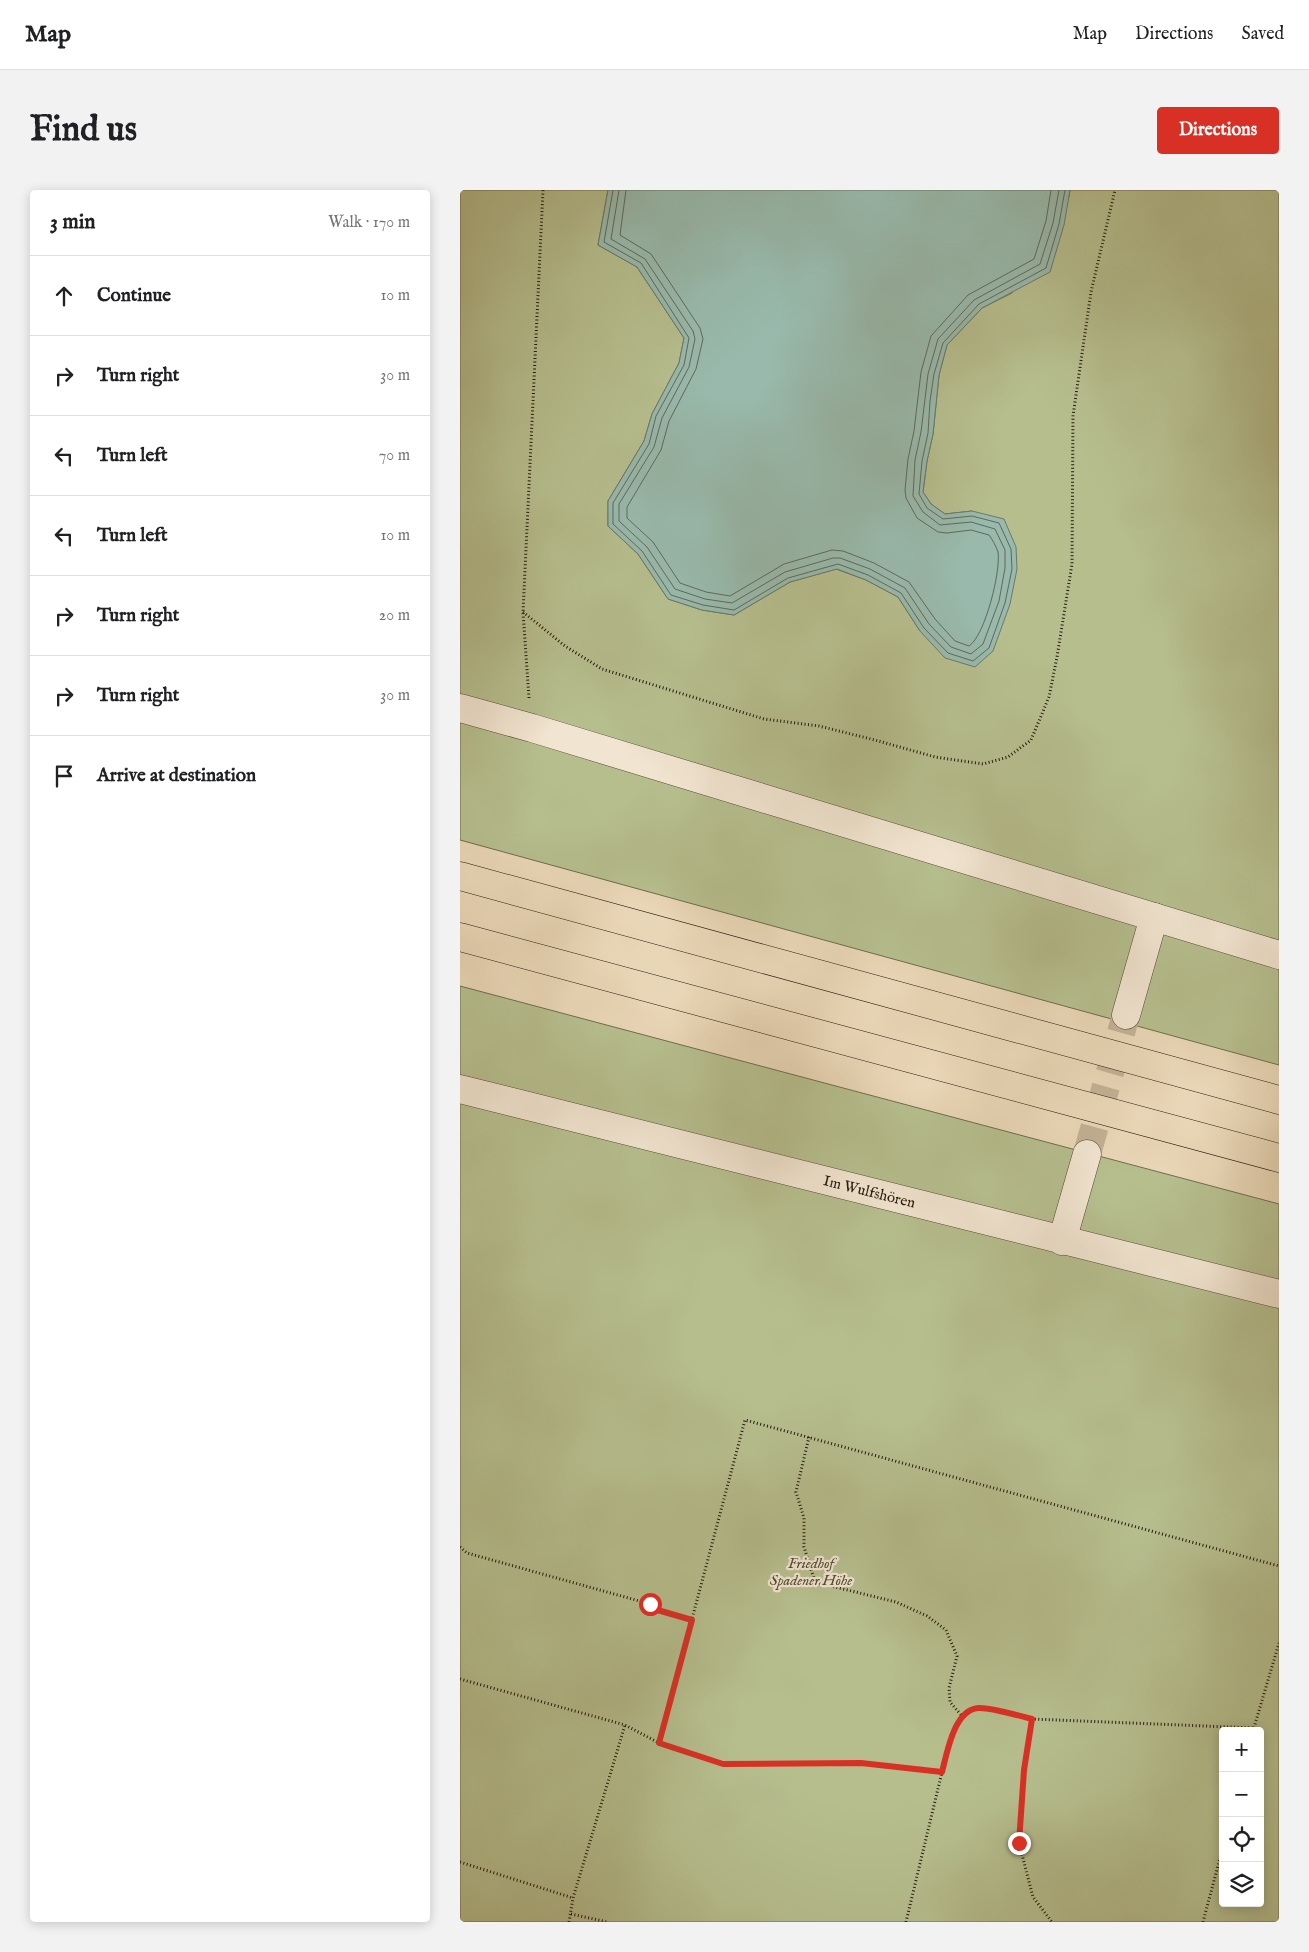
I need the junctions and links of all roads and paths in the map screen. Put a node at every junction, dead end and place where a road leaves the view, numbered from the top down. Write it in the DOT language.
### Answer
graph roads {
  1 [pos="543,190"];
  2 [pos="1115,190"];
  3 [pos="523,612"];
  4 [pos="460,708"];
  5 [pos="532,728"];
  6 [pos="460,876"];
  7 [pos="1154,918"];
  8 [pos="460,937"];
  9 [pos="1279,955"];
  10 [pos="1126,1015"];
  11 [pos="460,1089"];
  12 [pos="1279,1100"];
  13 [pos="1087,1154"];
  14 [pos="1279,1158"];
  15 [pos="1062,1241"];
  16 [pos="1279,1294"];
  17 [pos="809,1437"];
  18 [pos="460,1547"];
  19 [pos="1279,1566"];
  20 [pos="692,1620"];
  21 [pos="1279,1644"];
  22 [pos="460,1679"];
  23 [pos="962,1716"];
  24 [pos="1032,1719"];
  25 [pos="625,1725"];
  26 [pos="1219,1727"];
  27 [pos="1254,1727"];
  28 [pos="659,1743"];
  29 [pos="942,1772"];
  30 [pos="460,1862"];
  31 [pos="1219,1862"];
  32 [pos="573,1898"];
  33 [pos="571,1914"];
  34 [pos="569,1922"];
  35 [pos="607,1922"];
  36 [pos="906,1922"];
  37 [pos="1052,1922"];
  38 [pos="1203,1922"];
  1 -- 3 [label="path"];
  2 -- 3 [label="path"];
  3 -- 5 [label="path"];
  4 -- 5 [label="lane"];
  5 -- 7 [label="lane"];
  6 -- 12 [label="highway"];
  7 -- 9 [label="lane"];
  7 -- 10 [label="lane"];
  8 -- 14 [label="highway"];
  11 -- 15 [label="lane, Im Wulfshören"];
  13 -- 15 [label="lane"];
  15 -- 16 [label="lane, Im Wulfshören"];
  17 -- 19 [label="path"];
  17 -- 20 [label="path"];
  17 -- 23 [label="path"];
  18 -- 20 [label="path"];
  20 -- 28 [label="path"];
  21 -- 27 [label="path"];
  22 -- 25 [label="path"];
  23 -- 24 [label="path"];
  23 -- 29 [label="path"];
  24 -- 26 [label="path"];
  24 -- 37 [label="path"];
  25 -- 28 [label="path"];
  25 -- 32 [label="path"];
  28 -- 29 [label="path"];
  29 -- 36 [label="path"];
  30 -- 32 [label="path"];
  31 -- 38 [label="path"];
  32 -- 33 [label="path"];
  33 -- 34 [label="path"];
  33 -- 35 [label="path"];
}
